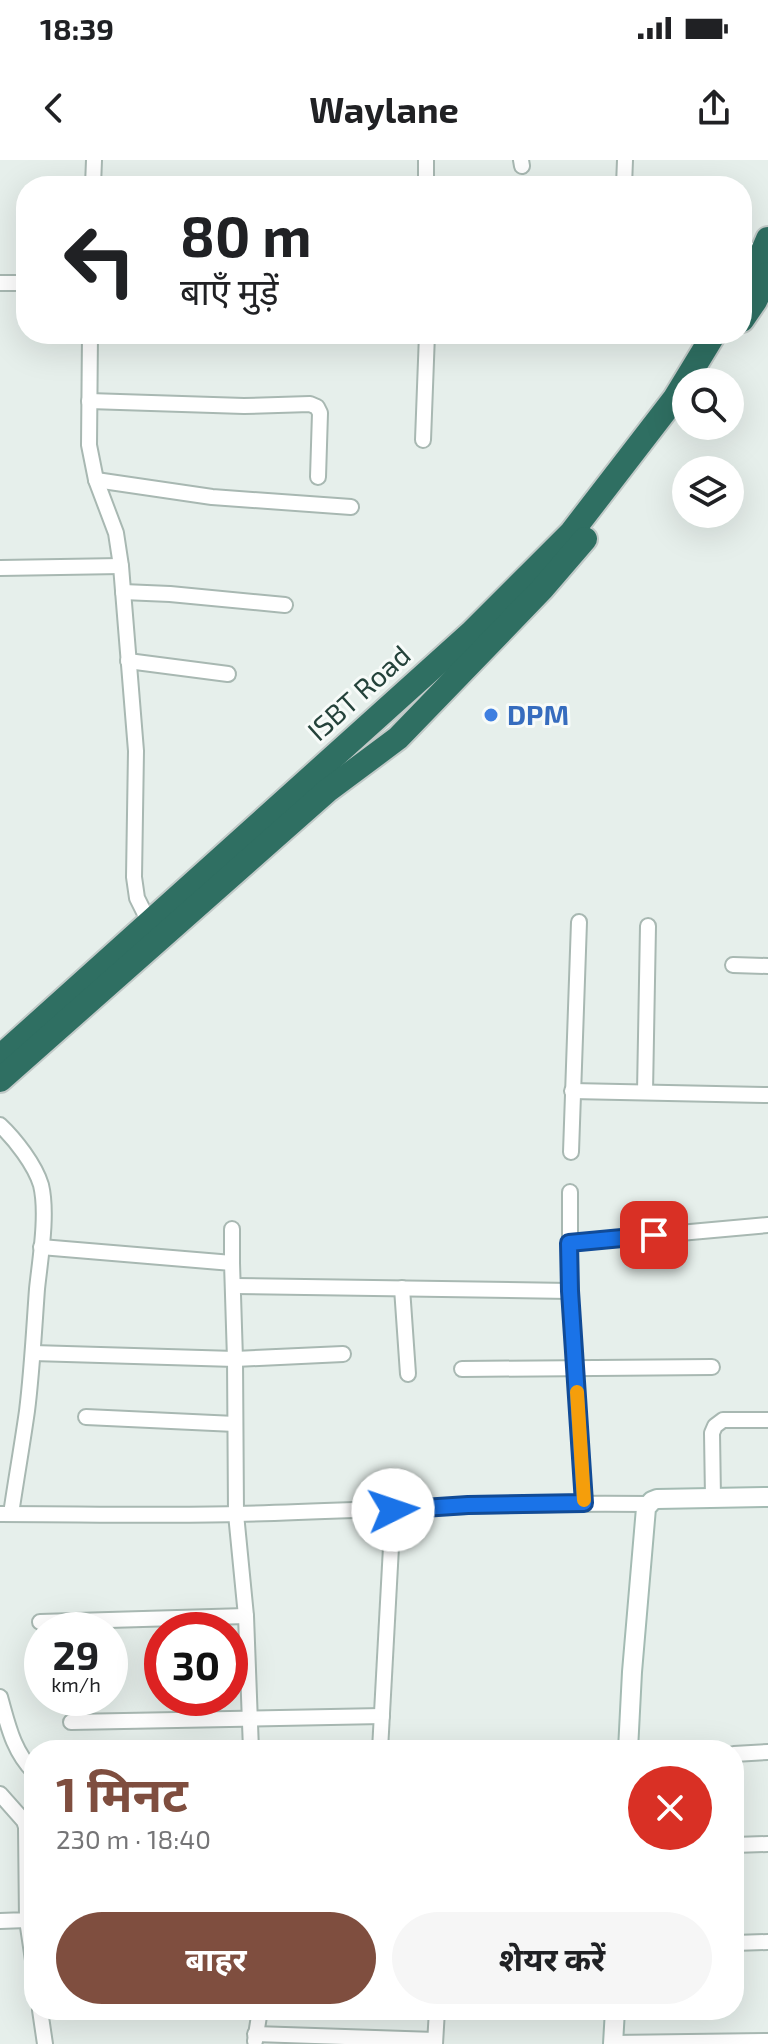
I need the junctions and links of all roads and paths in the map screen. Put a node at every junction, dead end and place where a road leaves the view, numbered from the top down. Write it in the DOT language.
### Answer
graph roads {
  1 [pos="760,253"];
  2 [pos="752,305"];
  3 [pos="90,344"];
  4 [pos="427,344"];
  5 [pos="708,344"];
  6 [pos="726,344"];
  7 [pos="710,368"];
  8 [pos="89,401"];
  9 [pos="672,422"];
  10 [pos="423,440"];
  11 [pos="318,477"];
  12 [pos="96,480"];
  13 [pos="351,507"];
  14 [pos="121,566"];
  15 [pos="0,568"];
  16 [pos="123,592"];
  17 [pos="285,605"];
  18 [pos="478,640"];
  19 [pos="128,661"];
  20 [pos="228,674"];
  21 [pos="579,922"];
  22 [pos="648,926"];
  23 [pos="153,931"];
  24 [pos="733,965"];
  25 [pos="768,966"];
  26 [pos="0,1057"];
  27 [pos="0,1080"];
  28 [pos="572,1091"];
  29 [pos="645,1092"];
  30 [pos="768,1095"];
  31 [pos="0,1125"];
  32 [pos="571,1152"];
  33 [pos="570,1192"];
  34 [pos="768,1225"];
  35 [pos="232,1229"];
  36 [pos="569,1243"];
  37 [pos="41,1247"];
  38 [pos="232,1263"];
  39 [pos="234,1286"];
  40 [pos="402,1288"];
  41 [pos="570,1291"];
  42 [pos="33,1353"];
  43 [pos="343,1354"];
  44 [pos="235,1359"];
  45 [pos="576,1366"];
  46 [pos="712,1367"];
  47 [pos="462,1369"];
  48 [pos="408,1374"];
  49 [pos="86,1417"];
  50 [pos="768,1420"];
  51 [pos="235,1424"];
  52 [pos="768,1497"];
  53 [pos="713,1498"];
  54 [pos="584,1503"];
  55 [pos="649,1504"];
  56 [pos="393,1510"];
  57 [pos="6,1514"];
  58 [pos="236,1514"];
  59 [pos="246,1612"];
  60 [pos="248,1685"];
  61 [pos="0,1697"];
  62 [pos="382,1716"];
  63 [pos="249,1719"];
  64 [pos="71,1722"];
  65 [pos="250,1740"];
  66 [pos="381,1740"];
  67 [pos="629,1740"];
  68 [pos="768,1752"];
  69 [pos="744,1753"];
  70 [pos="24,1760"];
  71 [pos="0,1794"];
  72 [pos="24,1824"];
  73 [pos="768,1844"];
  74 [pos="744,1845"];
  75 [pos="24,1920"];
  76 [pos="0,1921"];
  77 [pos="768,1942"];
  78 [pos="744,1943"];
  79 [pos="41,2020"];
  80 [pos="436,2020"];
  81 [pos="614,2020"];
  82 [pos="255,2039"];
  83 [pos="435,2042"];
  84 [pos="764,2042"];
  85 [pos="45,2044"];
  86 [pos="613,2044"];
  1 -- 2 [label="highway"];
  3 -- 8 [label="street"];
  4 -- 10 [label="street"];
  5 -- 18 [label="highway, ISBT Road"];
  6 -- 7 [label="highway"];
  8 -- 11 [label="street"];
  8 -- 12 [label="street"];
  9 -- 18 [label="highway"];
  12 -- 13 [label="street"];
  12 -- 14 [label="street"];
  14 -- 15 [label="street"];
  14 -- 16 [label="street"];
  16 -- 17 [label="street"];
  16 -- 19 [label="street"];
  18 -- 23 [label="highway, ISBT Road"];
  19 -- 20 [label="street"];
  19 -- 23 [label="street"];
  21 -- 28 [label="street"];
  22 -- 29 [label="street"];
  23 -- 26 [label="highway, ISBT Road"];
  23 -- 27 [label="highway"];
  24 -- 25 [label="street"];
  28 -- 29 [label="street"];
  28 -- 32 [label="street"];
  29 -- 30 [label="street"];
  31 -- 37 [label="street"];
  33 -- 36 [label="street"];
  34 -- 36 [label="street"];
  35 -- 38 [label="street"];
  36 -- 41 [label="street"];
  37 -- 38 [label="street"];
  37 -- 42 [label="street"];
  38 -- 39 [label="street"];
  39 -- 40 [label="street"];
  39 -- 44 [label="street"];
  40 -- 41 [label="street"];
  40 -- 48 [label="street"];
  41 -- 45 [label="street"];
  42 -- 44 [label="street"];
  42 -- 57 [label="street"];
  43 -- 44 [label="street"];
  44 -- 51 [label="street"];
  45 -- 46 [label="street"];
  45 -- 47 [label="street"];
  45 -- 54 [label="street"];
  49 -- 51 [label="street"];
  50 -- 53 [label="street"];
  51 -- 58 [label="street"];
  52 -- 53 [label="street"];
  53 -- 55 [label="street"];
  54 -- 55 [label="street"];
  54 -- 56 [label="street"];
  55 -- 67 [label="street"];
  56 -- 58 [label="street"];
  56 -- 62 [label="street"];
  57 -- 58 [label="street"];
  58 -- 59 [label="street"];
  60 -- 63 [label="street"];
  61 -- 70 [label="street"];
  62 -- 63 [label="street"];
  62 -- 66 [label="street"];
  63 -- 64 [label="street"];
  63 -- 65 [label="street"];
  68 -- 69 [label="street"];
  71 -- 72 [label="street"];
  73 -- 74 [label="street"];
  75 -- 76 [label="street"];
  77 -- 78 [label="street"];
  79 -- 85 [label="street"];
  80 -- 83 [label="street"];
  81 -- 86 [label="street"];
  82 -- 83 [label="street"];
  84 -- 86 [label="street"];
}
